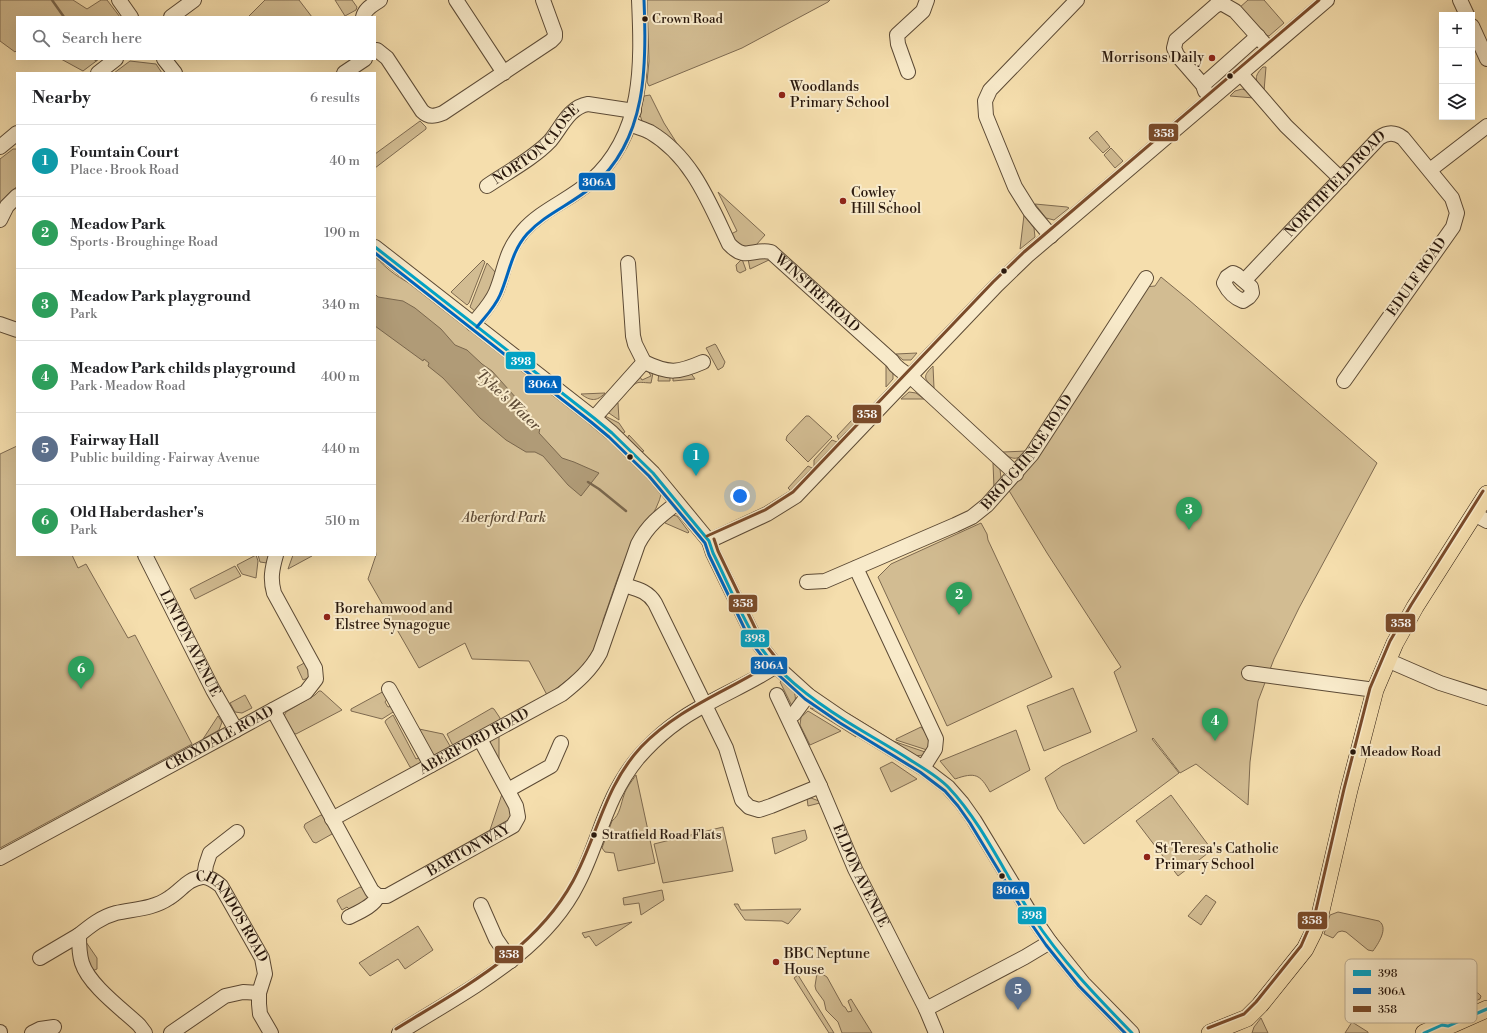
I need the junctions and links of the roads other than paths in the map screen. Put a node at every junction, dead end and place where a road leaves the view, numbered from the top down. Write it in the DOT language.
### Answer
graph roads {
  1 [pos="119,0"];
  2 [pos="194,0"];
  3 [pos="380,0"];
  4 [pos="456,0"];
  5 [pos="543,0"];
  6 [pos="639,0"];
  7 [pos="927,0"];
  8 [pos="1077,0"];
  9 [pos="1327,0"];
  10 [pos="1460,0"];
  11 [pos="1221,2"];
  12 [pos="1466,12"];
  13 [pos="130,16"];
  14 [pos="172,16"];
  15 [pos="363,16"];
  16 [pos="1475,33"];
  17 [pos="1258,36"];
  18 [pos="376,47"];
  19 [pos="1269,49"];
  20 [pos="1487,59"];
  21 [pos="115,60"];
  22 [pos="165,60"];
  23 [pos="364,60"];
  24 [pos="99,72"];
  25 [pos="174,72"];
  26 [pos="346,72"];
  27 [pos="908,72"];
  28 [pos="504,73"];
  29 [pos="1241,74"];
  30 [pos="1203,85"];
  31 [pos="1212,98"];
  32 [pos="632,118"];
  33 [pos="1487,126"];
  34 [pos="16,135"];
  35 [pos="0,147"];
  36 [pos="1430,170"];
  37 [pos="1341,179"];
  38 [pos="487,186"];
  39 [pos="16,197"];
  40 [pos="0,220"];
  41 [pos="1051,236"];
  42 [pos="376,248"];
  43 [pos="628,262"];
  44 [pos="1146,278"];
  45 [pos="1244,281"];
  46 [pos="0,324"];
  47 [pos="473,324"];
  48 [pos="16,330"];
  49 [pos="644,362"];
  50 [pos="703,362"];
  51 [pos="910,376"];
  52 [pos="1344,381"];
  53 [pos="594,418"];
  54 [pos="1016,474"];
  55 [pos="1487,494"];
  56 [pos="677,503"];
  57 [pos="1481,517"];
  58 [pos="709,541"];
  59 [pos="146,556"];
  60 [pos="276,556"];
  61 [pos="856,568"];
  62 [pos="807,582"];
  63 [pos="624,585"];
  64 [pos="1387,660"];
  65 [pos="776,666"];
  66 [pos="1257,671"];
  67 [pos="389,689"];
  68 [pos="1375,690"];
  69 [pos="777,695"];
  70 [pos="808,695"];
  71 [pos="1487,698"];
  72 [pos="706,704"];
  73 [pos="273,710"];
  74 [pos="788,716"];
  75 [pos="236,730"];
  76 [pos="480,738"];
  77 [pos="561,744"];
  78 [pos="431,765"];
  79 [pos="923,768"];
  80 [pos="820,786"];
  81 [pos="508,790"];
  82 [pos="332,819"];
  83 [pos="237,832"];
  84 [pos="0,858"];
  85 [pos="204,877"];
  86 [pos="378,896"];
  87 [pos="481,905"];
  88 [pos="349,917"];
  89 [pos="79,935"];
  90 [pos="1050,942"];
  91 [pos="40,958"];
  92 [pos="511,960"];
  93 [pos="259,994"];
  94 [pos="1487,1009"];
  95 [pos="926,1010"];
  96 [pos="1477,1014"];
  97 [pos="1457,1023"];
  98 [pos="1245,1026"];
  99 [pos="54,1027"];
  100 [pos="1444,1029"];
  101 [pos="32,1033"];
  102 [pos="145,1033"];
  103 [pos="171,1033"];
  104 [pos="271,1033"];
  105 [pos="400,1033"];
  106 [pos="936,1033"];
  107 [pos="1132,1033"];
  108 [pos="1210,1033"];
  109 [pos="1424,1033"];
  1 -- 13 [label="street"];
  2 -- 14 [label="street"];
  3 -- 15 [label="street"];
  4 -- 28 [label="street"];
  5 -- 28 [label="street"];
  6 -- 32 [label="street"];
  7 -- 27 [label="street"];
  8 -- 41 [label="street"];
  9 -- 19 [label="street"];
  10 -- 12 [label="street"];
  11 -- 17 [label="street"];
  11 -- 30 [label="street"];
  16 -- 20 [label="street"];
  17 -- 19 [label="street"];
  17 -- 30 [label="street"];
  18 -- 28 [label="street"];
  19 -- 29 [label="street"];
  21 -- 24 [label="street"];
  22 -- 25 [label="street"];
  23 -- 26 [label="street"];
  29 -- 31 [label="street"];
  29 -- 37 [label="street"];
  30 -- 31 [label="street"];
  31 -- 41 [label="street"];
  32 -- 38 [label="street, NORTON CLOSE"];
  32 -- 47 [label="street"];
  32 -- 51 [label="street, WINSTRE ROAD"];
  33 -- 36 [label="street"];
  34 -- 35 [label="street"];
  36 -- 37 [label="street, NORTHFIELD ROAD"];
  36 -- 52 [label="street, EDULF ROAD"];
  37 -- 45 [label="street, NORTHFIELD ROAD"];
  39 -- 40 [label="street"];
  41 -- 51 [label="street"];
  42 -- 47 [label="street"];
  43 -- 49 [label="street"];
  44 -- 54 [label="street, BROUGHINGE ROAD"];
  46 -- 48 [label="street"];
  47 -- 53 [label="street"];
  49 -- 50 [label="street"];
  49 -- 53 [label="street"];
  51 -- 54 [label="street, WINSTRE ROAD"];
  51 -- 58 [label="street"];
  53 -- 56 [label="street"];
  54 -- 61 [label="street, BROUGHINGE ROAD"];
  55 -- 57 [label="main road"];
  56 -- 58 [label="street"];
  56 -- 63 [label="street, ABERFORD ROAD"];
  57 -- 64 [label="main road"];
  58 -- 65 [label="street"];
  59 -- 75 [label="street, LINTON AVENUE"];
  60 -- 73 [label="street, CROXDALE ROAD"];
  61 -- 62 [label="street, BROUGHINGE ROAD"];
  61 -- 79 [label="street"];
  63 -- 72 [label="street"];
  63 -- 76 [label="street, ABERFORD ROAD"];
  64 -- 68 [label="main road"];
  64 -- 71 [label="street"];
  65 -- 70 [label="street"];
  65 -- 72 [label="street"];
  66 -- 68 [label="street"];
  67 -- 78 [label="street"];
  68 -- 98 [label="main road"];
  69 -- 74 [label="street, ELDON AVENUE"];
  70 -- 74 [label="street"];
  70 -- 79 [label="street"];
  72 -- 80 [label="street"];
  72 -- 92 [label="street"];
  73 -- 75 [label="street, CROXDALE ROAD"];
  73 -- 82 [label="street"];
  74 -- 80 [label="street, ELDON AVENUE"];
  75 -- 84 [label="street, CROXDALE ROAD"];
  76 -- 78 [label="street, ABERFORD ROAD"];
  76 -- 81 [label="street, BARTON WAY"];
  77 -- 81 [label="street"];
  78 -- 82 [label="street, ABERFORD ROAD"];
  79 -- 90 [label="street"];
  80 -- 95 [label="street, ELDON AVENUE"];
  81 -- 86 [label="street, BARTON WAY"];
  82 -- 86 [label="street"];
  83 -- 85 [label="street"];
  85 -- 89 [label="street, CHANDOS ROAD"];
  85 -- 93 [label="street, CHANDOS ROAD"];
  86 -- 88 [label="street, BARTON WAY"];
  87 -- 92 [label="street"];
  89 -- 91 [label="street, CHANDOS ROAD"];
  89 -- 102 [label="street"];
  90 -- 95 [label="street"];
  90 -- 107 [label="street"];
  92 -- 105 [label="street"];
  93 -- 103 [label="street, CHANDOS ROAD"];
  93 -- 104 [label="street"];
  94 -- 96 [label="main road"];
  95 -- 106 [label="street, ELDON AVENUE"];
  97 -- 100 [label="main road"];
  98 -- 108 [label="main road"];
  99 -- 101 [label="street"];
  100 -- 109 [label="main road"];
}
